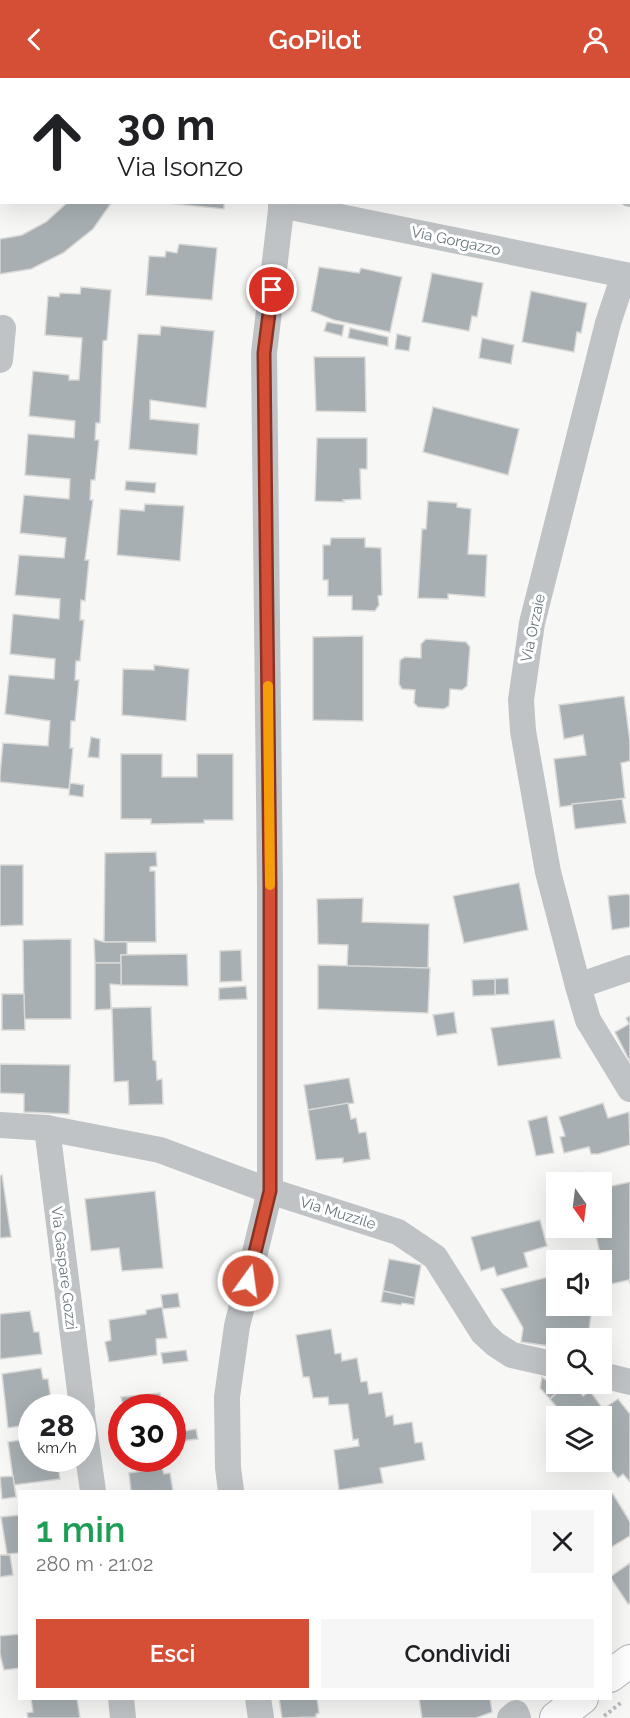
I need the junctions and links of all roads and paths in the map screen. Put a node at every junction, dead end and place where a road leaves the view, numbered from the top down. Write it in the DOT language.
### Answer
graph roads {
  1 [pos="282,204"];
  2 [pos="627,275"];
  3 [pos="3,328"];
  4 [pos="0,360"];
  5 [pos="630,968"];
  6 [pos="578,986"];
  7 [pos="630,1089"];
  8 [pos="0,1125"];
  9 [pos="47,1128"];
  10 [pos="270,1191"];
  11 [pos="546,1363"];
  12 [pos="612,1378"];
  13 [pos="630,1382"];
  14 [pos="80,1394"];
  15 [pos="90,1472"];
  16 [pos="93,1490"];
  17 [pos="231,1490"];
  18 [pos="630,1662"];
  19 [pos="612,1675"];
  20 [pos="630,1696"];
  21 [pos="120,1700"];
  22 [pos="258,1700"];
  23 [pos="579,1700"];
  24 [pos="123,1718"];
  25 [pos="261,1718"];
  26 [pos="510,1718"];
  27 [pos="518,1718"];
  28 [pos="556,1718"];
  29 [pos="601,1718"];
  1 -- 2 [label="street, Via Gorgazzo"];
  1 -- 10 [label="street"];
  2 -- 6 [label="street, Via Orzaie"];
  3 -- 4 [label="street"];
  5 -- 6 [label="street"];
  6 -- 7 [label="street"];
  8 -- 9 [label="street, Via Muzzile"];
  9 -- 10 [label="street, Via Muzzile"];
  9 -- 14 [label="street, Via Gaspare Gozzi"];
  10 -- 11 [label="street, Via Muzzile"];
  10 -- 17 [label="street"];
  12 -- 13 [label="street"];
  15 -- 16 [label="street"];
  18 -- 19 [label="main road"];
  20 -- 29 [label="path"];
  21 -- 24 [label="street"];
  22 -- 25 [label="street"];
  23 -- 28 [label="main road"];
  26 -- 27 [label="street"];
}
